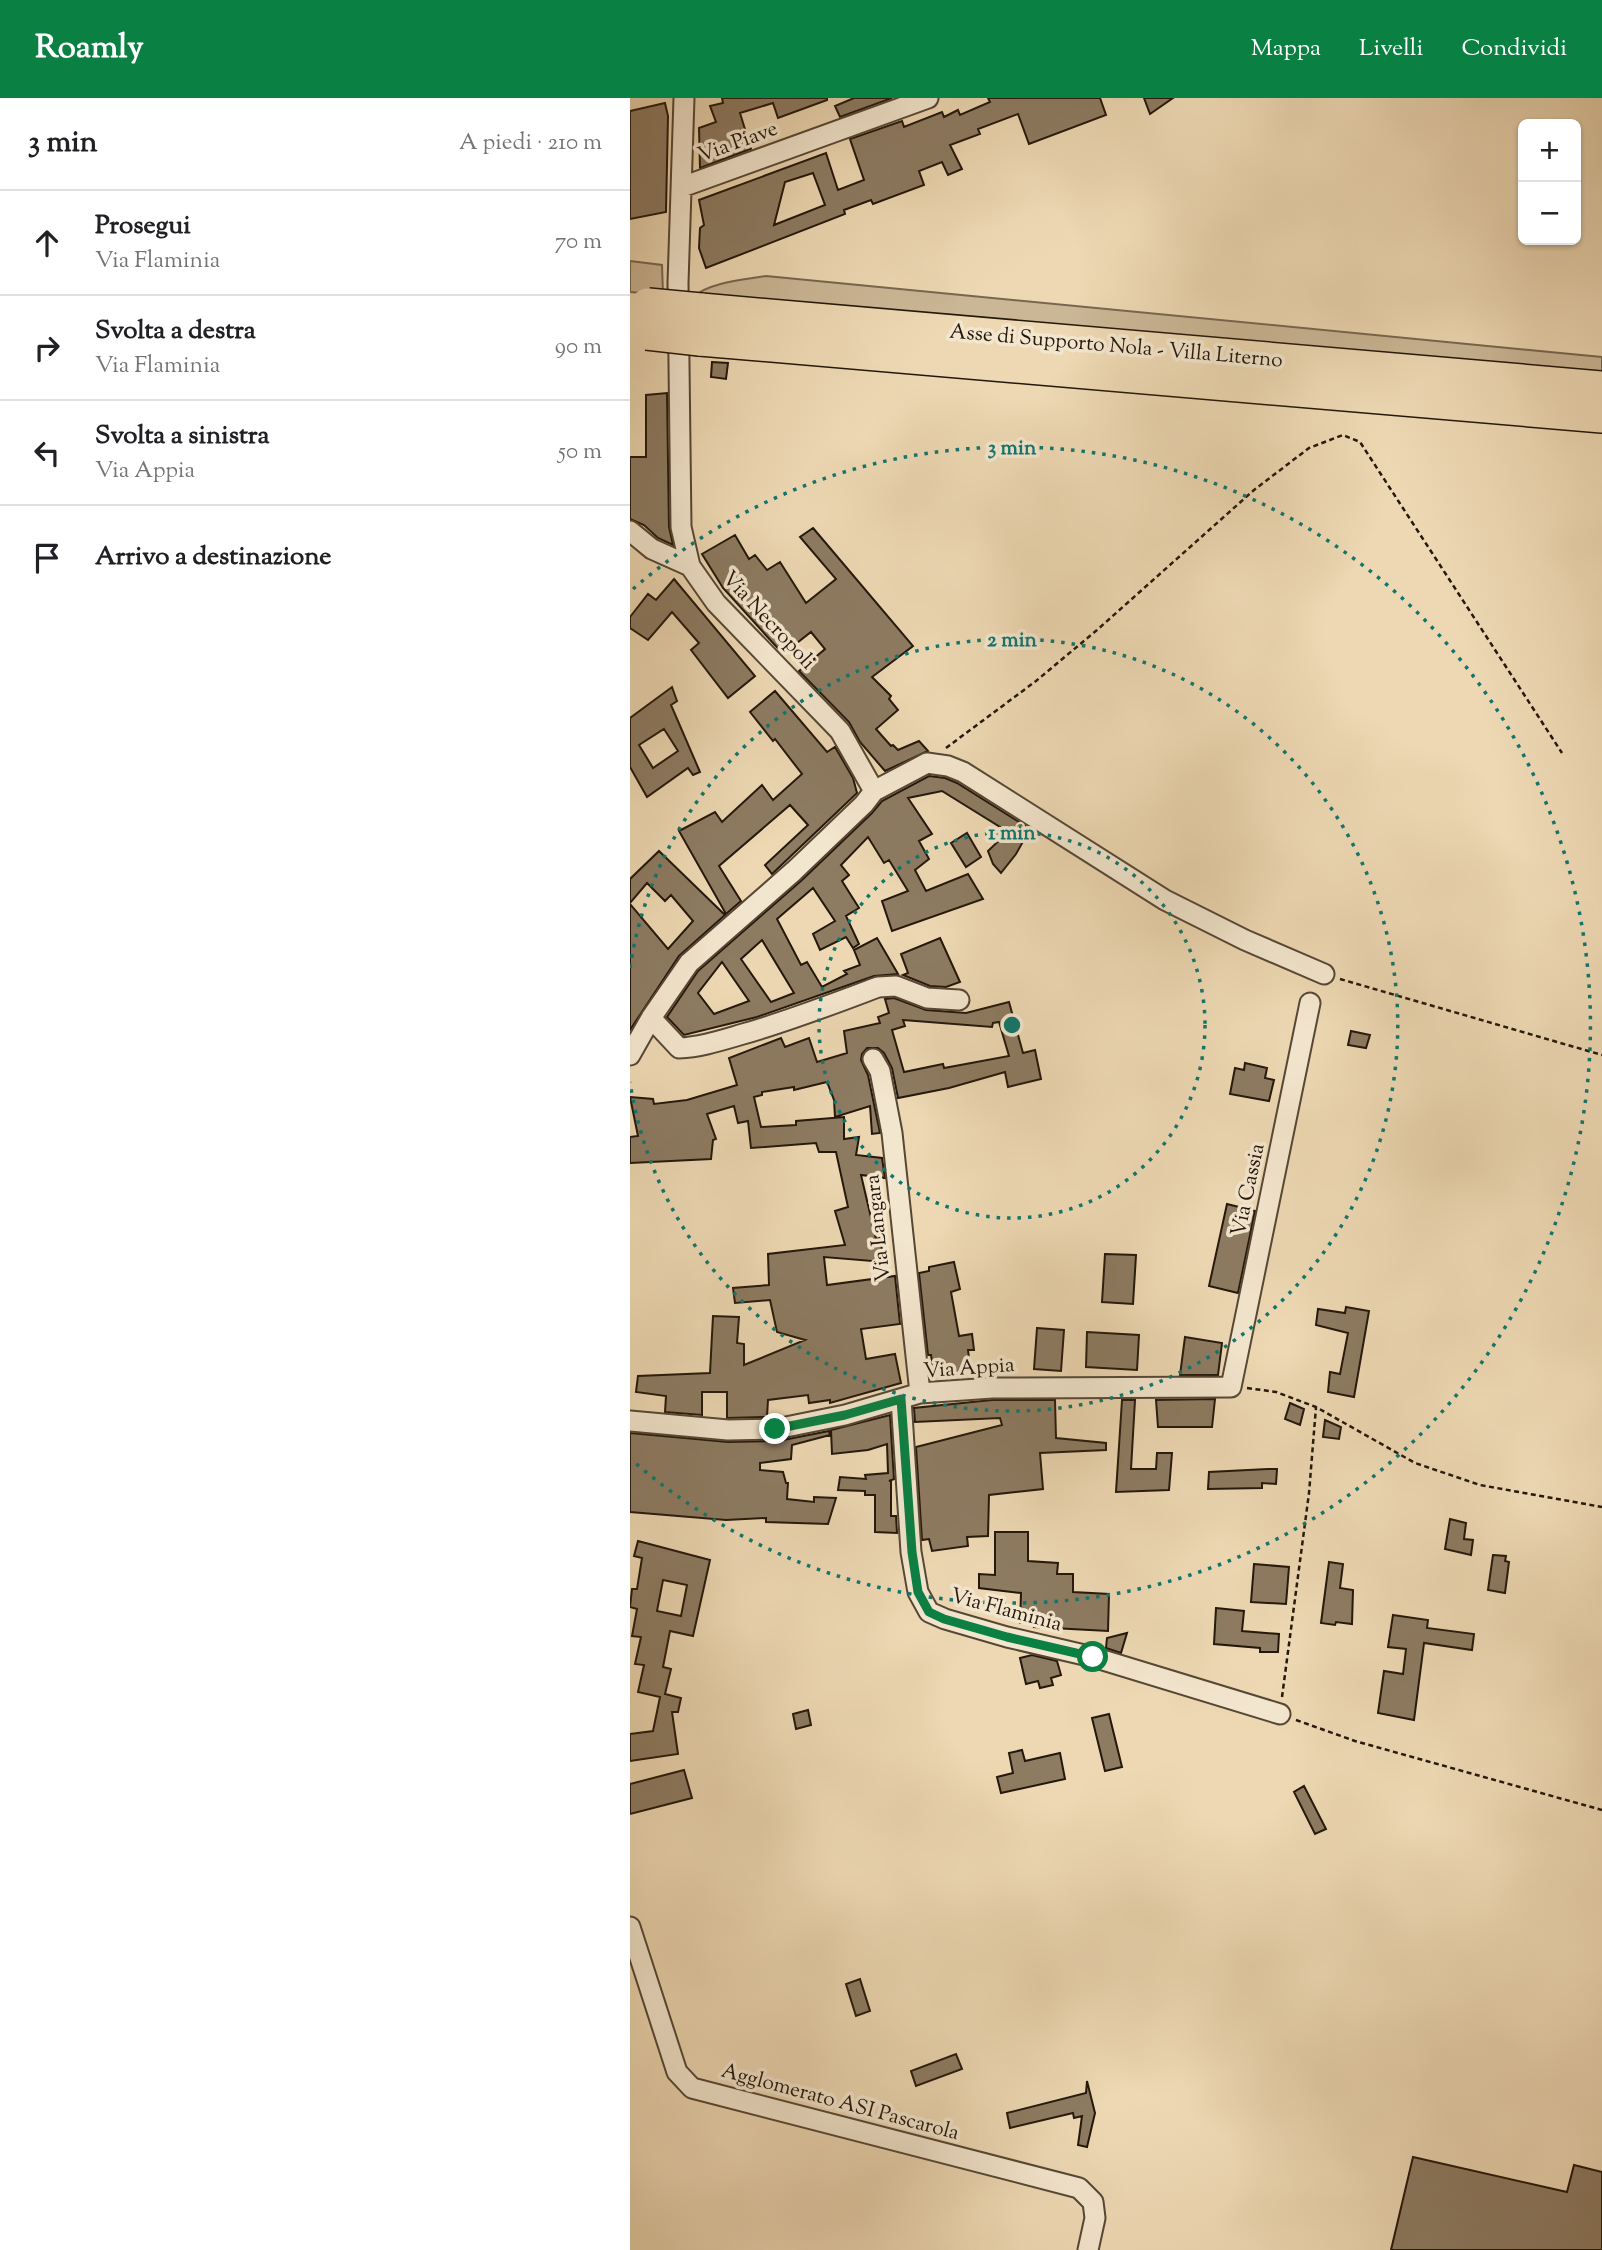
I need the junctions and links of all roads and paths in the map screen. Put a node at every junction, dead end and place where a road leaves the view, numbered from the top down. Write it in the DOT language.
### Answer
graph roads {
  1 [pos="684,98"];
  2 [pos="928,98"];
  3 [pos="682,187"];
  4 [pos="639,318"];
  5 [pos="701,324"];
  6 [pos="1602,389"];
  7 [pos="1602,415"];
  8 [pos="630,531"];
  9 [pos="690,566"];
  10 [pos="1562,753"];
  11 [pos="927,763"];
  12 [pos="874,791"];
  13 [pos="1324,974"];
  14 [pos="959,1000"];
  15 [pos="1310,1003"];
  16 [pos="651,1018"];
  17 [pos="630,1055"];
  18 [pos="1602,1055"];
  19 [pos="873,1059"];
  20 [pos="1231,1387"];
  21 [pos="911,1396"];
  22 [pos="1317,1407"];
  23 [pos="630,1421"];
  24 [pos="1602,1507"];
  25 [pos="1280,1714"];
  26 [pos="1602,1810"];
  27 [pos="630,1927"];
  28 [pos="1088,2250"];
  1 -- 3 [label="street, Via Necropoli"];
  2 -- 3 [label="street, Via Piave"];
  3 -- 9 [label="street, Via Necropoli"];
  4 -- 5 [label="highway, Asse di Supporto Nola - Villa Literno, bridge"];
  5 -- 6 [label="highway, Asse di Supporto Nola - Villa Literno"];
  5 -- 7 [label="highway, Asse di Supporto Nola - Villa Literno"];
  8 -- 9 [label="street"];
  9 -- 12 [label="street, Via Necropoli"];
  10 -- 11 [label="path"];
  11 -- 12 [label="street"];
  11 -- 13 [label="street"];
  12 -- 16 [label="street"];
  13 -- 18 [label="path"];
  14 -- 16 [label="street"];
  15 -- 20 [label="street, Via Cassia"];
  16 -- 17 [label="street"];
  19 -- 21 [label="street, Via Langara"];
  20 -- 21 [label="street, Via Appia"];
  20 -- 22 [label="path"];
  21 -- 23 [label="street, Via Appia"];
  21 -- 25 [label="street, Via Flaminia"];
  22 -- 24 [label="path"];
  22 -- 25 [label="path"];
  25 -- 26 [label="path"];
  27 -- 28 [label="street, Agglomerato ASI Pascarola"];
}
